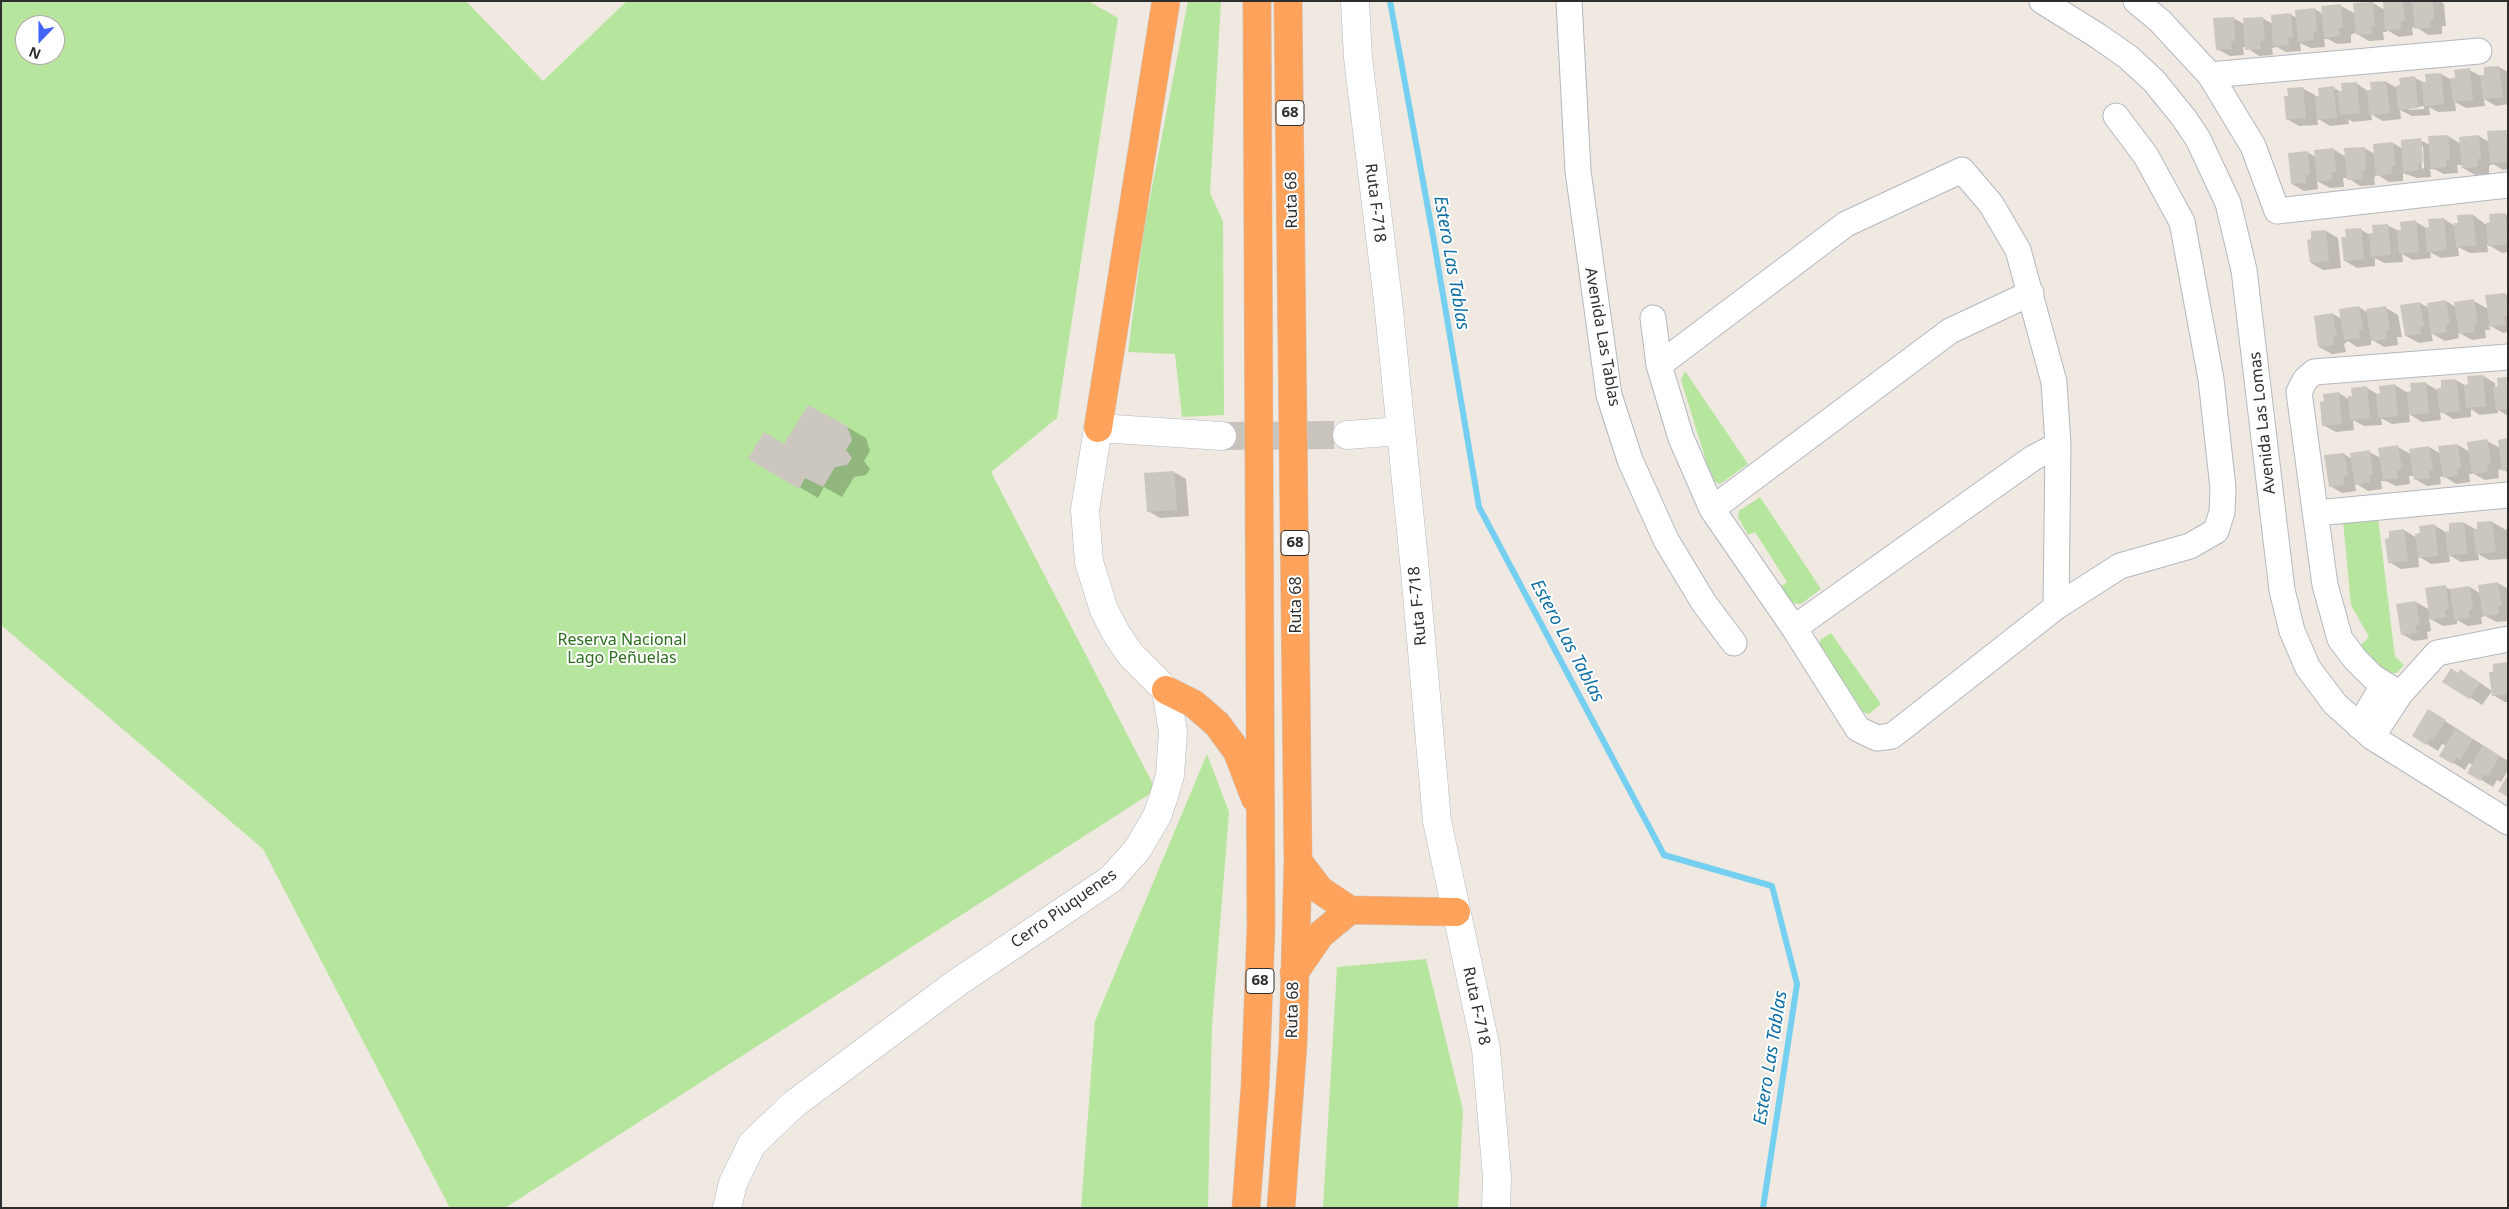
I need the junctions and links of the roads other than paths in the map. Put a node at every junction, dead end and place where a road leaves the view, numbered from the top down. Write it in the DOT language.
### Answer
graph roads {
  1 [pos="1166,1"];
  2 [pos="1257,1"];
  3 [pos="1288,1"];
  4 [pos="1355,1"];
  5 [pos="1569,1"];
  6 [pos="2136,1"];
  7 [pos="2057,5"];
  8 [pos="2478,51"];
  9 [pos="2210,75"];
  10 [pos="2116,116"];
  11 [pos="2508,185"];
  12 [pos="2031,293"];
  13 [pos="1653,318"];
  14 [pos="2508,357"];
  15 [pos="1659,365"];
  16 [pos="1098,428"];
  17 [pos="1401,431"];
  18 [pos="1347,435"];
  19 [pos="1222,436"];
  20 [pos="2058,445"];
  21 [pos="2508,495"];
  22 [pos="1712,509"];
  23 [pos="2316,513"];
  24 [pos="2056,607"];
  25 [pos="1794,628"];
  26 [pos="2508,639"];
  27 [pos="1734,642"];
  28 [pos="2392,689"];
  29 [pos="1166,690"];
  30 [pos="2366,731"];
  31 [pos="1262,814"];
  32 [pos="2508,822"];
  33 [pos="1298,861"];
  34 [pos="1350,910"];
  35 [pos="1456,912"];
  36 [pos="1294,974"];
  37 [pos="727,1208"];
  38 [pos="1246,1208"];
  39 [pos="1281,1208"];
  40 [pos="1496,1208"];
  1 -- 16 [label="highway"];
  2 -- 31 [label="highway, Ruta 68 / 68"];
  3 -- 33 [label="highway, Ruta 68 / 68"];
  4 -- 17 [label="street, Ruta F-718"];
  5 -- 27 [label="street, Avenida Las Tablas"];
  6 -- 9 [label="street"];
  7 -- 30 [label="street, Avenida Las Lomas"];
  8 -- 9 [label="street"];
  9 -- 11 [label="street"];
  10 -- 24 [label="street"];
  12 -- 15 [label="street"];
  12 -- 20 [label="street"];
  12 -- 22 [label="street"];
  13 -- 15 [label="street"];
  14 -- 23 [label="street"];
  15 -- 22 [label="street"];
  16 -- 19 [label="street"];
  16 -- 29 [label="street"];
  17 -- 18 [label="street"];
  17 -- 35 [label="street, Ruta F-718"];
  20 -- 24 [label="street"];
  20 -- 25 [label="street"];
  21 -- 23 [label="street"];
  22 -- 25 [label="street"];
  23 -- 28 [label="street"];
  24 -- 25 [label="street"];
  26 -- 28 [label="street"];
  28 -- 30 [label="street"];
  29 -- 31 [label="highway"];
  29 -- 37 [label="street, Cerro Piuquenes"];
  30 -- 32 [label="street, Avenida Las Lomas"];
  31 -- 38 [label="highway, Ruta 68 / 68"];
  33 -- 34 [label="highway"];
  33 -- 36 [label="highway, Ruta 68 / 68"];
  34 -- 35 [label="highway"];
  34 -- 36 [label="highway"];
  35 -- 40 [label="street, Ruta F-718"];
  36 -- 39 [label="highway, Ruta 68 / 68"];
}
